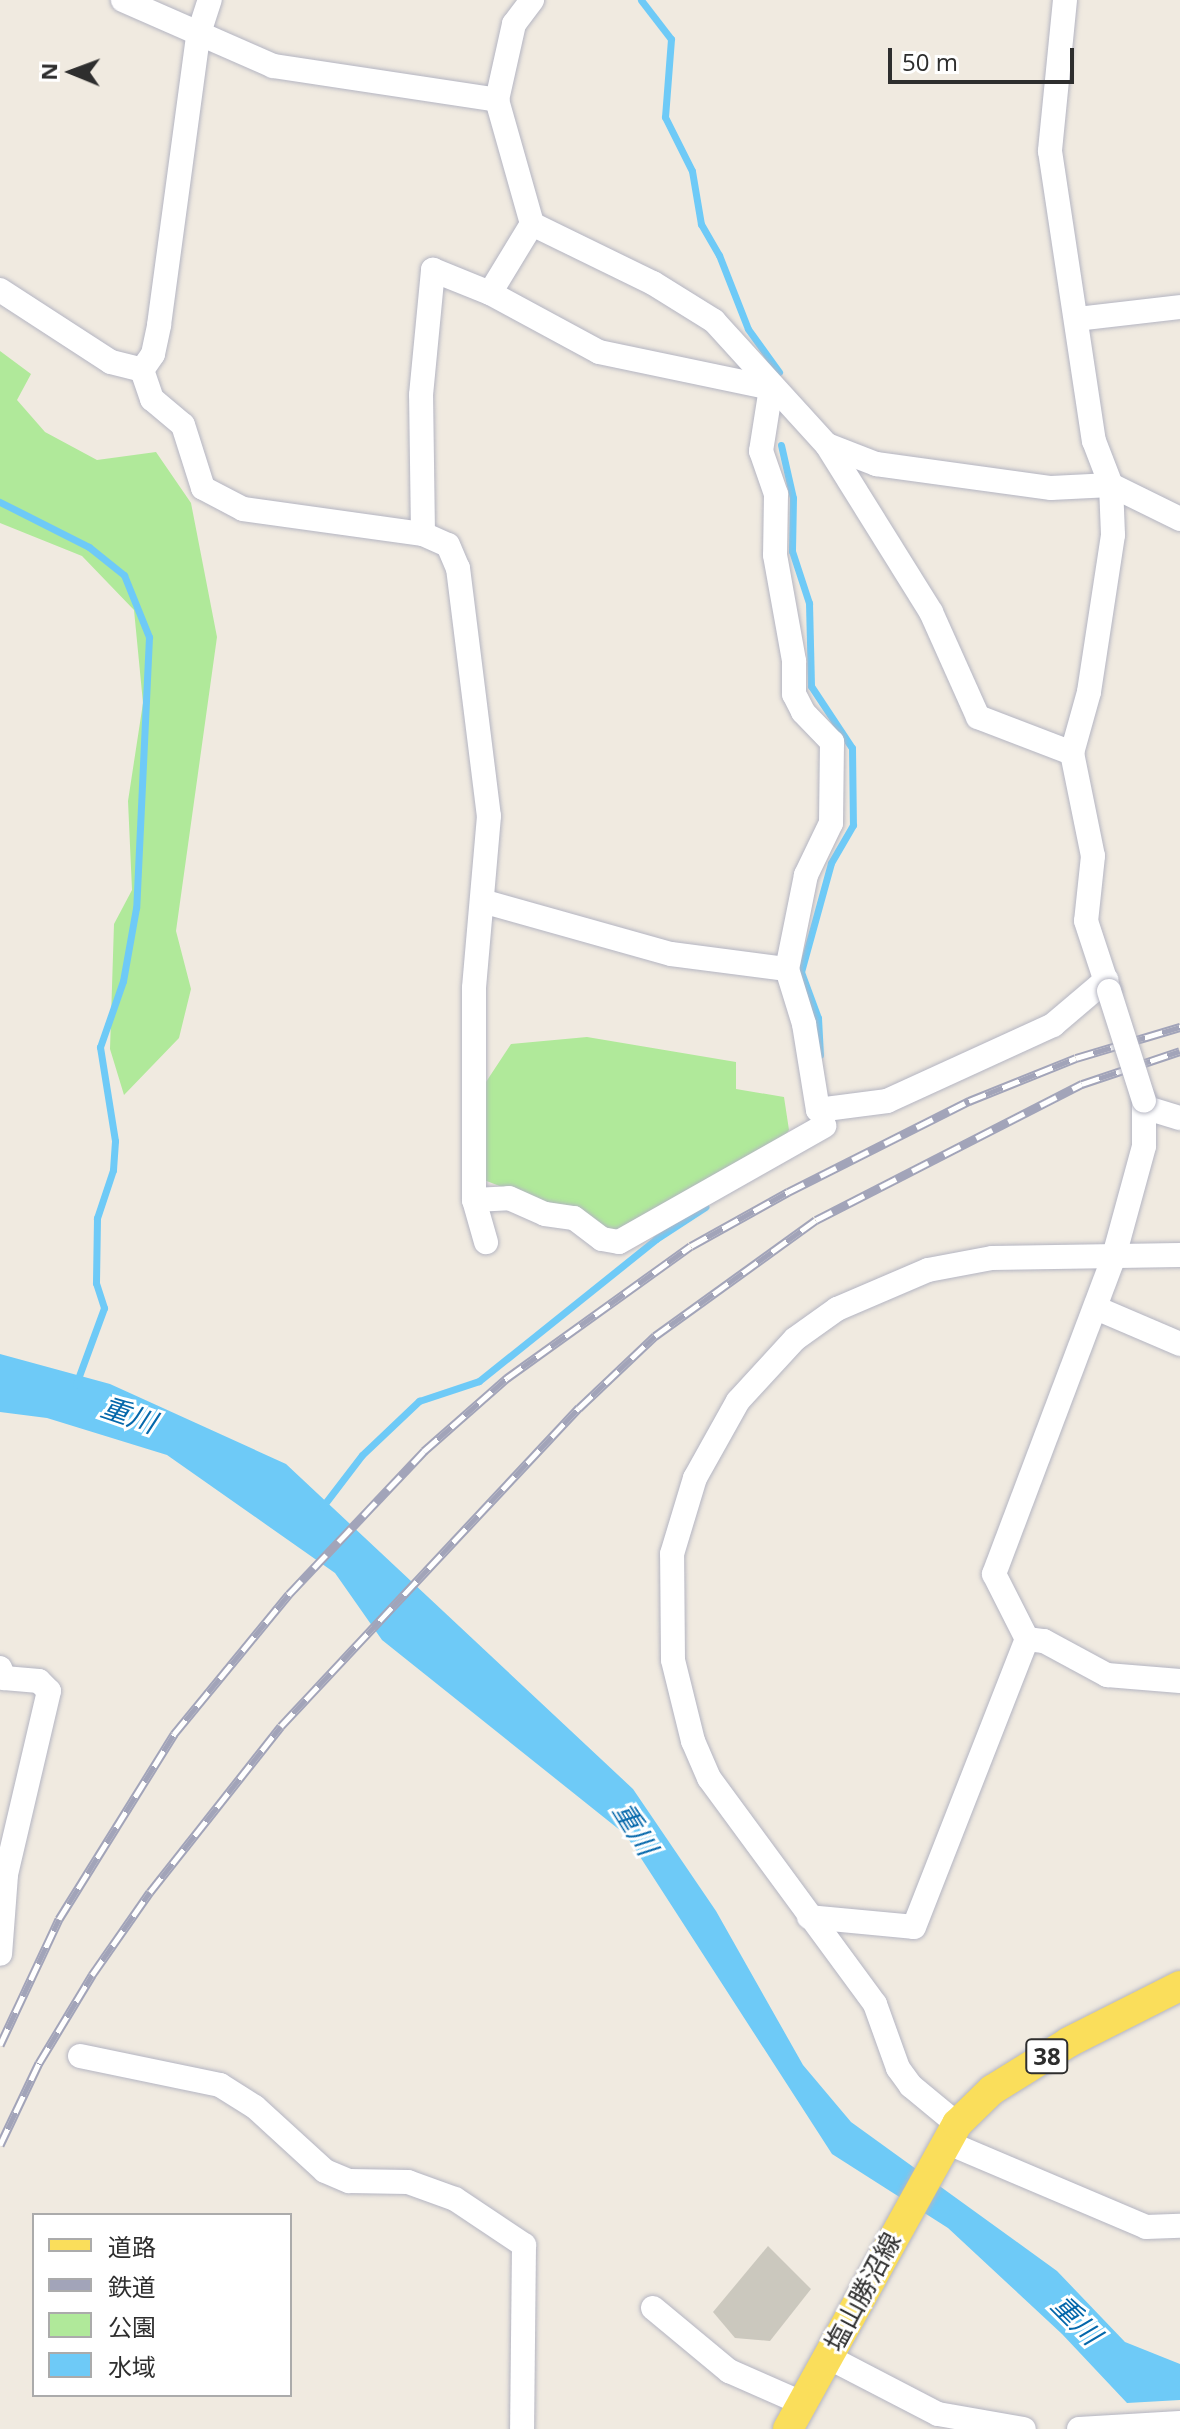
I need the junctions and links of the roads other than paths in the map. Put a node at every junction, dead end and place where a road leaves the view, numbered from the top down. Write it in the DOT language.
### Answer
graph roads {
  1 [pos="123,0"];
  2 [pos="210,0"];
  3 [pos="532,0"];
  4 [pos="1065,0"];
  5 [pos="198,36"];
  6 [pos="497,100"];
  7 [pos="532,224"];
  8 [pos="0,290"];
  9 [pos="490,293"];
  10 [pos="1180,307"];
  11 [pos="1077,319"];
  12 [pos="142,370"];
  13 [pos="771,388"];
  14 [pos="827,445"];
  15 [pos="1111,485"];
  16 [pos="1180,519"];
  17 [pos="423,534"];
  18 [pos="1072,753"];
  19 [pos="482,901"];
  20 [pos="787,969"];
  21 [pos="1108,986"];
  22 [pos="1145,1105"];
  23 [pos="1180,1118"];
  24 [pos="824,1126"];
  25 [pos="474,1200"];
  26 [pos="486,1242"];
  27 [pos="1180,1255"];
  28 [pos="1114,1256"];
  29 [pos="1096,1308"];
  30 [pos="1180,1344"];
  31 [pos="1027,1639"];
  32 [pos="0,1668"];
  33 [pos="1180,1681"];
  34 [pos="809,1917"];
  35 [pos="0,1954"];
  36 [pos="1180,1986"];
  37 [pos="80,2056"];
  38 [pos="947,2140"];
  39 [pos="1180,2226"];
  40 [pos="653,2308"];
  41 [pos="830,2355"];
  42 [pos="795,2416"];
  43 [pos="1180,2423"];
  44 [pos="1144,2427"];
  45 [pos="522,2429"];
  46 [pos="1024,2429"];
  47 [pos="1079,2429"];
  1 -- 5 [label="street"];
  2 -- 5 [label="street"];
  3 -- 6 [label="street"];
  4 -- 11 [label="street"];
  5 -- 6 [label="street"];
  5 -- 12 [label="street"];
  6 -- 7 [label="street"];
  7 -- 9 [label="street"];
  7 -- 13 [label="street"];
  8 -- 12 [label="street"];
  9 -- 13 [label="street"];
  9 -- 17 [label="street"];
  10 -- 11 [label="street"];
  11 -- 15 [label="street"];
  12 -- 17 [label="street"];
  13 -- 14 [label="street"];
  13 -- 20 [label="street"];
  14 -- 15 [label="street"];
  14 -- 18 [label="street"];
  15 -- 16 [label="street"];
  15 -- 18 [label="street"];
  17 -- 19 [label="street"];
  18 -- 21 [label="street"];
  19 -- 20 [label="street"];
  19 -- 25 [label="street"];
  20 -- 21 [label="street"];
  21 -- 22 [label="street, bridge"];
  22 -- 23 [label="street"];
  22 -- 28 [label="street"];
  24 -- 25 [label="street"];
  25 -- 26 [label="street"];
  27 -- 28 [label="street"];
  28 -- 29 [label="street"];
  28 -- 34 [label="street"];
  29 -- 30 [label="street"];
  29 -- 31 [label="street"];
  31 -- 33 [label="street"];
  31 -- 34 [label="street"];
  32 -- 35 [label="street"];
  34 -- 38 [label="street"];
  36 -- 38 [label="main road, 38"];
  37 -- 45 [label="street"];
  38 -- 39 [label="street"];
  38 -- 41 [label="main road, 塩山勝沼線 / 38"];
  40 -- 42 [label="street"];
  41 -- 42 [label="main road, 塩山勝沼線 / 38"];
  41 -- 46 [label="street"];
  43 -- 44 [label="street"];
  44 -- 47 [label="street"];
}
